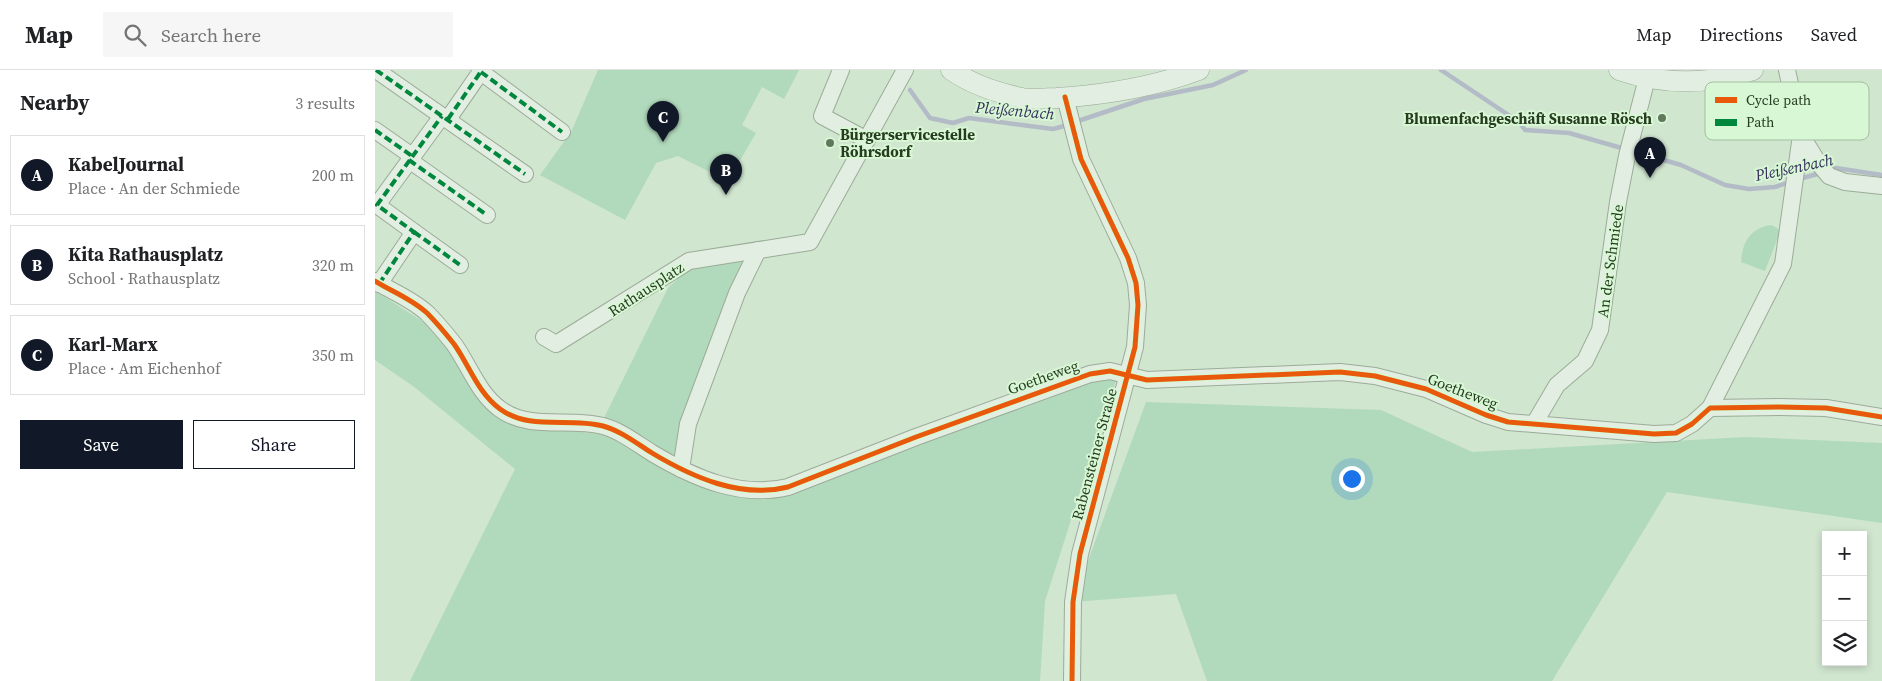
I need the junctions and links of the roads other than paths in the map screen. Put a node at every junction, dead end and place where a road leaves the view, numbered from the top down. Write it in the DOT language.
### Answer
graph roads {
  1 [pos="376,70"];
  2 [pos="841,70"];
  3 [pos="951,70"];
  4 [pos="1199,70"];
  5 [pos="1619,70"];
  6 [pos="1753,70"];
  7 [pos="482,71"];
  8 [pos="899,72"];
  9 [pos="1647,78"];
  10 [pos="1067,105"];
  11 [pos="445,118"];
  12 [pos="375,130"];
  13 [pos="562,132"];
  14 [pos="867,140"];
  15 [pos="1801,140"];
  16 [pos="1804,140"];
  17 [pos="410,158"];
  18 [pos="525,174"];
  19 [pos="1882,186"];
  20 [pos="487,215"];
  21 [pos="415,232"];
  22 [pos="758,250"];
  23 [pos="460,265"];
  24 [pos="377,282"];
  25 [pos="544,336"];
  26 [pos="1127,376"];
  27 [pos="1710,408"];
  28 [pos="1882,417"];
  29 [pos="1534,424"];
  30 [pos="681,469"];
  31 [pos="1072,681"];
  1 -- 11 [label="street"];
  2 -- 14 [label="street"];
  3 -- 10 [label="street"];
  4 -- 10 [label="street"];
  5 -- 9 [label="street"];
  6 -- 9 [label="street"];
  7 -- 11 [label="street"];
  7 -- 13 [label="street"];
  8 -- 14 [label="street, Rathausplatz"];
  9 -- 29 [label="street, An der Schmiede"];
  10 -- 26 [label="street, Rabensteiner Straße"];
  11 -- 17 [label="street"];
  11 -- 18 [label="street"];
  12 -- 17 [label="street"];
  14 -- 22 [label="street, Rathausplatz"];
  15 -- 27 [label="street, Goetheweg"];
  16 -- 19 [label="street"];
  17 -- 20 [label="street"];
  17 -- 21 [label="street"];
  21 -- 23 [label="street"];
  21 -- 24 [label="street"];
  22 -- 25 [label="street, Rathausplatz"];
  22 -- 30 [label="street"];
  24 -- 30 [label="street, Goetheweg"];
  26 -- 29 [label="street, Goetheweg"];
  26 -- 30 [label="street, Goetheweg"];
  26 -- 31 [label="street, Rabensteiner Straße"];
  27 -- 28 [label="street"];
  27 -- 29 [label="street, Goetheweg"];
}
